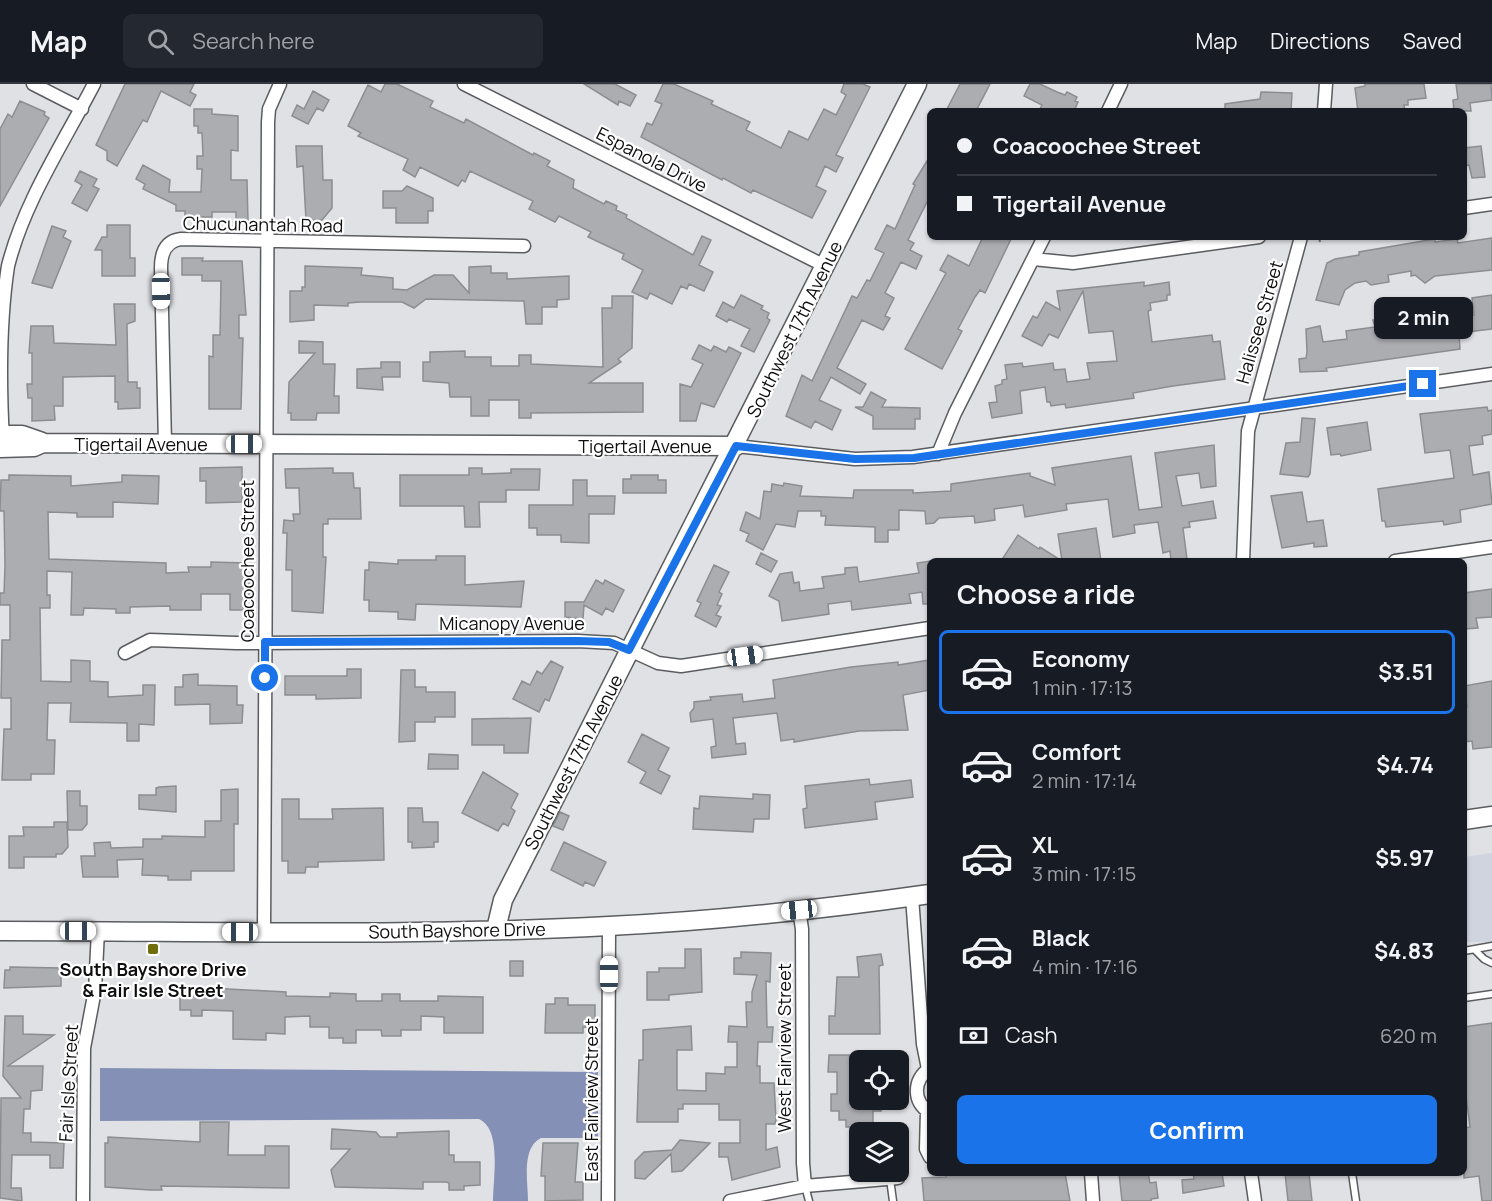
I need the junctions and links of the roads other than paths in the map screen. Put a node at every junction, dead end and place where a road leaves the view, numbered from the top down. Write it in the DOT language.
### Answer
graph roads {
  1 [pos="33,84"];
  2 [pos="94,84"];
  3 [pos="280,84"];
  4 [pos="464,84"];
  5 [pos="917,84"];
  6 [pos="1121,84"];
  7 [pos="1326,84"];
  8 [pos="1109,108"];
  9 [pos="1324,108"];
  10 [pos="82,109"];
  11 [pos="1492,204"];
  12 [pos="1467,208"];
  13 [pos="1042,240"];
  14 [pos="1238,240"];
  15 [pos="1300,240"];
  16 [pos="265,242"];
  17 [pos="524,246"];
  18 [pos="1033,259"];
  19 [pos="825,266"];
  20 [pos="1492,374"];
  21 [pos="1253,410"];
  22 [pos="1,441"];
  23 [pos="165,444"];
  24 [pos="264,444"];
  25 [pos="736,446"];
  26 [pos="938,454"];
  27 [pos="1492,547"];
  28 [pos="1243,558"];
  29 [pos="1416,558"];
  30 [pos="927,628"];
  31 [pos="265,642"];
  32 [pos="629,650"];
  33 [pos="125,653"];
  34 [pos="1492,816"];
  35 [pos="1467,820"];
  36 [pos="927,894"];
  37 [pos="912,897"];
  38 [pos="799,910"];
  39 [pos="609,926"];
  40 [pos="496,929"];
  41 [pos="0,931"];
  42 [pos="98,931"];
  43 [pos="264,932"];
  44 [pos="1492,946"];
  45 [pos="1467,951"];
  46 [pos="1476,951"];
  47 [pos="1492,963"];
  48 [pos="1492,994"];
  49 [pos="1467,998"];
  50 [pos="927,1061"];
  51 [pos="927,1071"];
  52 [pos="927,1110"];
  53 [pos="1091,1176"];
  54 [pos="1251,1176"];
  55 [pos="1352,1176"];
  56 [pos="856,1182"];
  57 [pos="894,1182"];
  58 [pos="806,1186"];
  59 [pos="764,1198"];
  60 [pos="83,1201"];
  61 [pos="608,1201"];
  62 [pos="730,1201"];
  63 [pos="809,1201"];
  64 [pos="893,1201"];
  65 [pos="1093,1201"];
  66 [pos="1255,1201"];
  67 [pos="1356,1201"];
  1 -- 10 [label="street"];
  2 -- 10 [label="street"];
  3 -- 16 [label="street, Coacoochee Street"];
  4 -- 19 [label="street, Espanola Drive"];
  5 -- 19 [label="main road, Southwest 17th Avenue"];
  6 -- 8 [label="street"];
  7 -- 9 [label="street"];
  10 -- 22 [label="street"];
  11 -- 12 [label="street"];
  13 -- 18 [label="street"];
  14 -- 18 [label="street"];
  15 -- 21 [label="street, Halissee Street"];
  16 -- 17 [label="street, Chucunantah Road"];
  16 -- 23 [label="street, Chucunantah Road"];
  16 -- 24 [label="street, Coacoochee Street"];
  18 -- 26 [label="street"];
  19 -- 25 [label="main road, Southwest 17th Avenue"];
  20 -- 21 [label="street, Tigertail Avenue"];
  21 -- 26 [label="street, Tigertail Avenue"];
  21 -- 28 [label="street, Halissee Street"];
  22 -- 23 [label="main road, Tigertail Avenue"];
  23 -- 24 [label="main road, Tigertail Avenue"];
  24 -- 25 [label="main road, Tigertail Avenue"];
  24 -- 31 [label="street, Coacoochee Street"];
  25 -- 26 [label="street, Tigertail Avenue"];
  25 -- 32 [label="main road, Southwest 17th Avenue"];
  27 -- 29 [label="street"];
  30 -- 32 [label="street, Micanopy Avenue"];
  31 -- 32 [label="street, Micanopy Avenue"];
  31 -- 33 [label="street, Micanopy Avenue"];
  31 -- 43 [label="street, Coacoochee Street"];
  32 -- 40 [label="main road, Southwest 17th Avenue"];
  34 -- 35 [label="main road"];
  36 -- 37 [label="main road, South Bayshore Drive"];
  37 -- 38 [label="main road, South Bayshore Drive"];
  37 -- 50 [label="street"];
  38 -- 39 [label="main road, South Bayshore Drive"];
  38 -- 58 [label="street, West Fairview Street"];
  39 -- 40 [label="main road, South Bayshore Drive"];
  39 -- 61 [label="street, East Fairview Street"];
  40 -- 43 [label="main road, South Bayshore Drive"];
  41 -- 42 [label="main road, South Bayshore Drive"];
  42 -- 43 [label="main road, South Bayshore Drive"];
  42 -- 60 [label="street, Fair Isle Street"];
  44 -- 46 [label="lane"];
  45 -- 46 [label="lane"];
  46 -- 47 [label="lane"];
  48 -- 49 [label="lane"];
  51 -- 52 [label="street"];
  53 -- 65 [label="street"];
  54 -- 66 [label="street"];
  55 -- 67 [label="lane"];
  56 -- 58 [label="street"];
  57 -- 64 [label="lane"];
  58 -- 59 [label="street"];
  58 -- 63 [label="lane"];
  59 -- 62 [label="street"];
}
